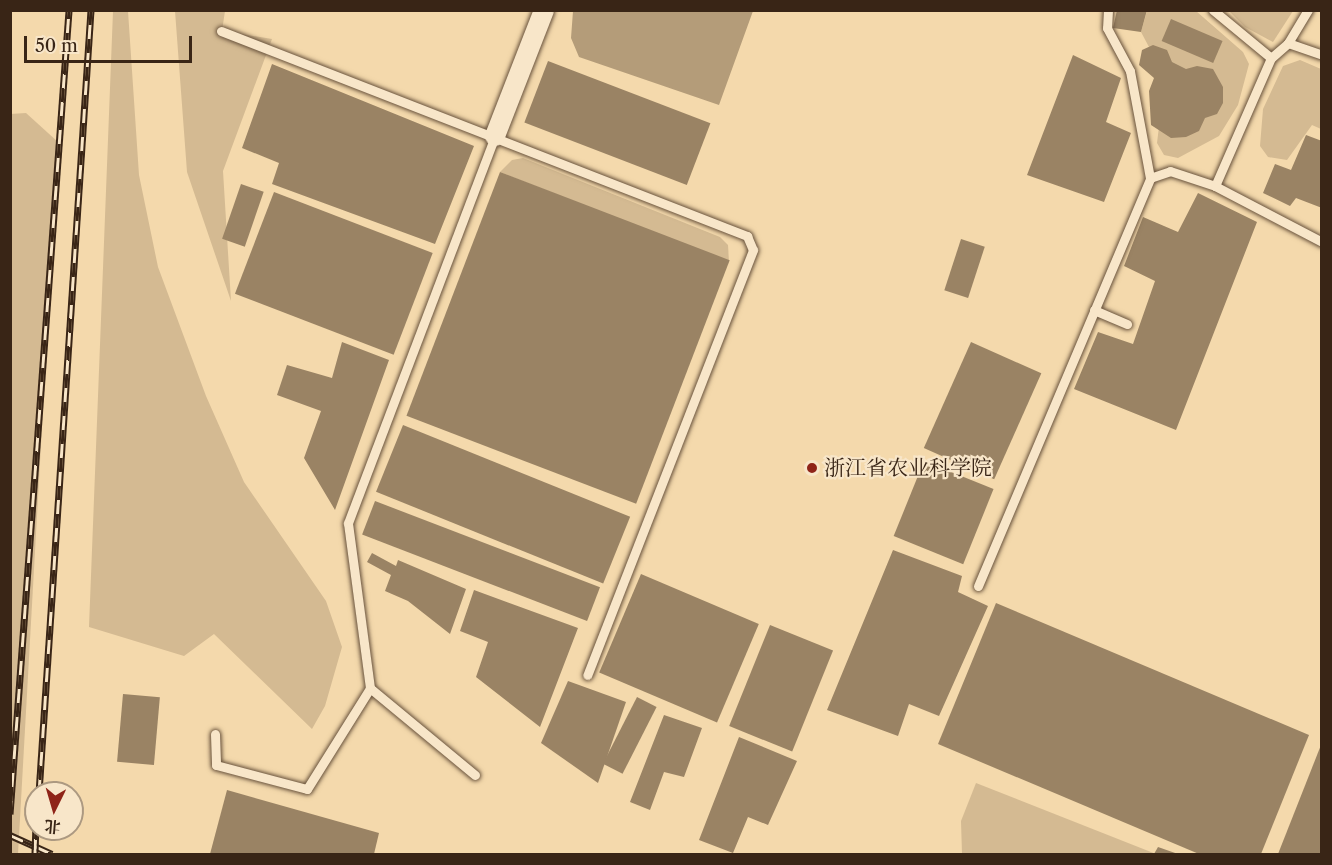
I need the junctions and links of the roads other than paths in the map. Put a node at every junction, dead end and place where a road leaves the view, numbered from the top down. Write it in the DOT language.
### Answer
graph roads {
  1 [pos="544,10"];
  2 [pos="1108,10"];
  3 [pos="1213,10"];
  4 [pos="1308,10"];
  5 [pos="221,31"];
  6 [pos="1288,43"];
  7 [pos="1322,55"];
  8 [pos="1271,58"];
  9 [pos="495,136"];
  10 [pos="1150,178"];
  11 [pos="1215,186"];
  12 [pos="1322,242"];
  13 [pos="1094,310"];
  14 [pos="1127,324"];
  15 [pos="978,586"];
  16 [pos="587,675"];
  17 [pos="370,688"];
  18 [pos="215,734"];
  19 [pos="475,775"];
  1 -- 9 [label="street"];
  2 -- 10 [label="lane"];
  3 -- 8 [label="lane"];
  4 -- 6 [label="lane"];
  5 -- 9 [label="lane"];
  6 -- 7 [label="lane"];
  6 -- 8 [label="lane"];
  8 -- 11 [label="lane"];
  9 -- 16 [label="lane"];
  9 -- 17 [label="lane"];
  10 -- 11 [label="lane"];
  10 -- 13 [label="lane"];
  11 -- 12 [label="lane"];
  13 -- 14 [label="lane"];
  13 -- 15 [label="lane"];
  17 -- 18 [label="lane"];
  17 -- 19 [label="lane"];
}
